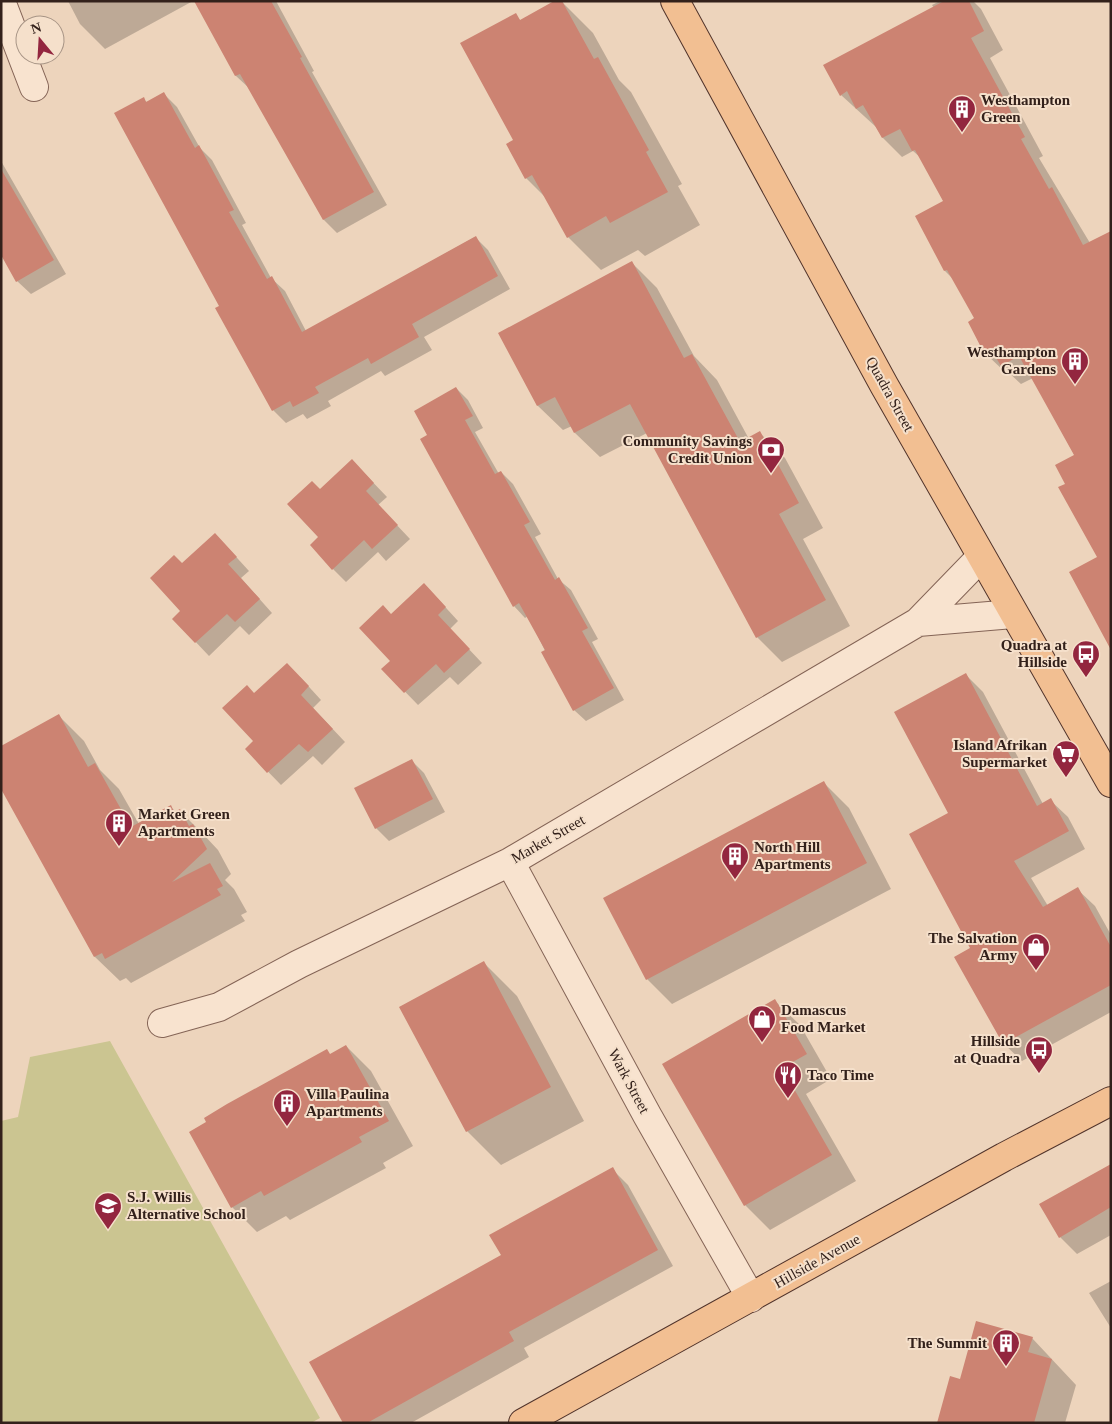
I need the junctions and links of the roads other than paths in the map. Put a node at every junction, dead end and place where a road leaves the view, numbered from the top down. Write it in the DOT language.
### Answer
graph roads {
  1 [pos="2,1"];
  2 [pos="675,1"];
  3 [pos="34,87"];
  4 [pos="981,557"];
  5 [pos="1013,614"];
  6 [pos="918,622"];
  7 [pos="1111,783"];
  8 [pos="510,862"];
  9 [pos="162,1023"];
  10 [pos="1111,1101"];
  11 [pos="752,1298"];
  12 [pos="523,1423"];
  1 -- 3 [label="street"];
  2 -- 4 [label="main road, Quadra Street"];
  4 -- 5 [label="main road, Quadra Street"];
  4 -- 6 [label="street, Market Street"];
  5 -- 6 [label="street, Market Street"];
  5 -- 7 [label="main road, Quadra Street"];
  6 -- 8 [label="street, Market Street"];
  8 -- 9 [label="street, Market Street"];
  8 -- 11 [label="street, Wark Street"];
  10 -- 11 [label="main road, Hillside Avenue"];
  11 -- 12 [label="main road, Hillside Avenue"];
}
